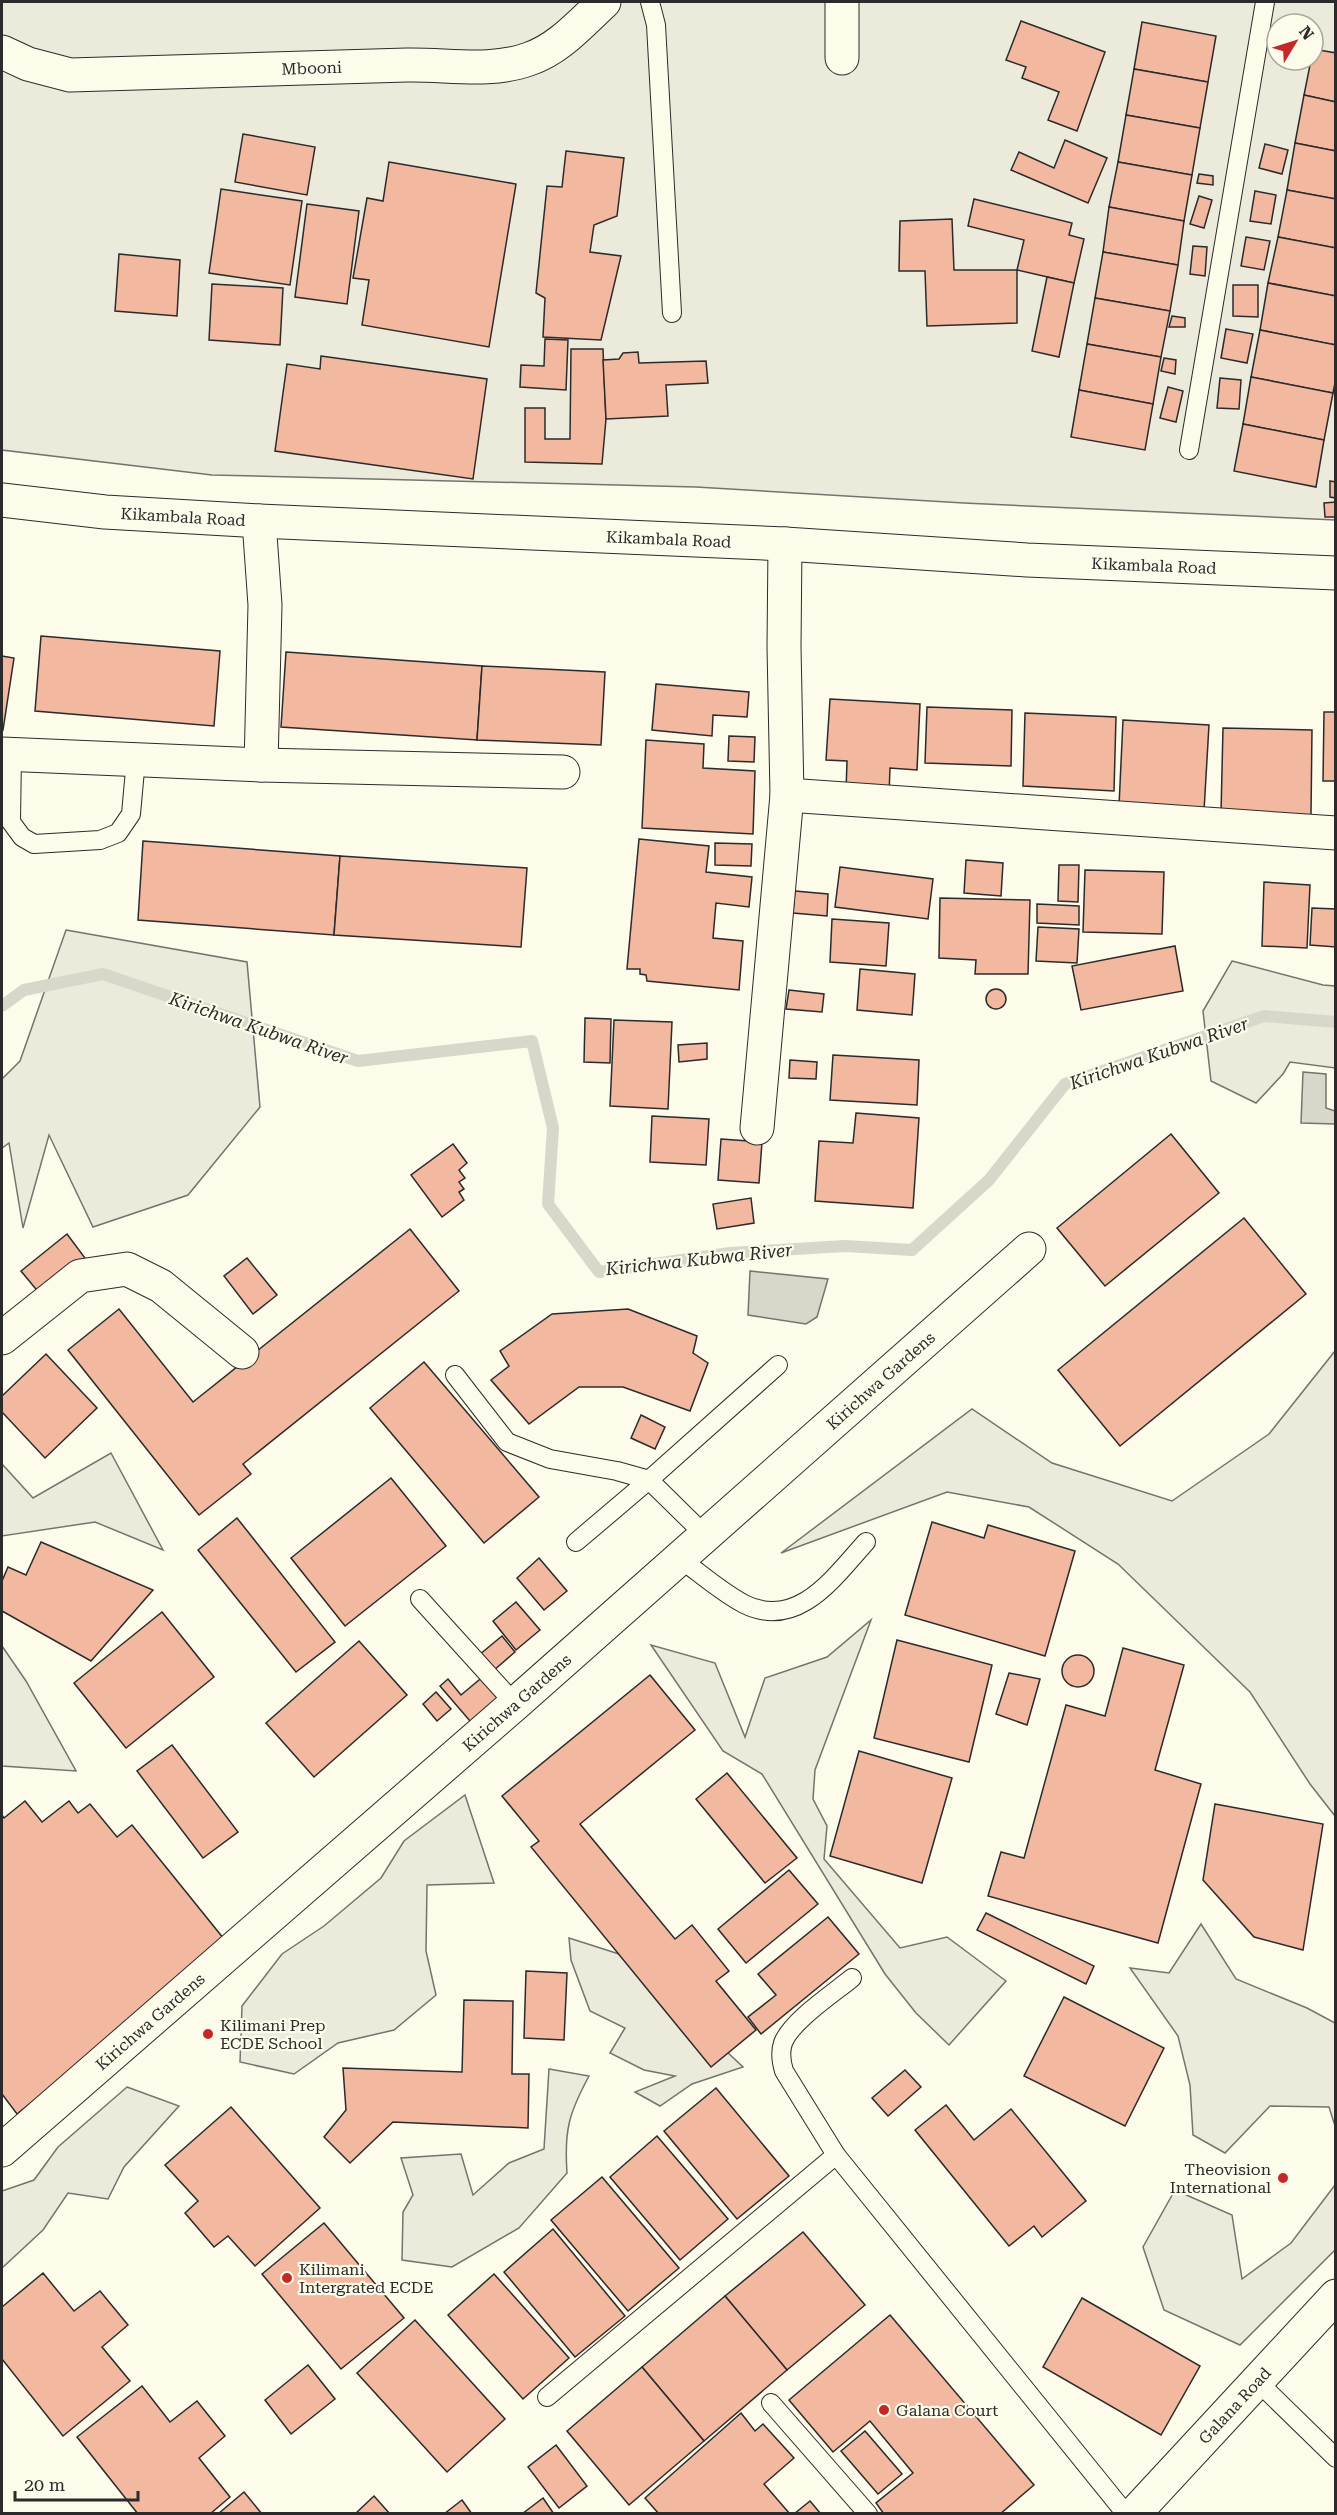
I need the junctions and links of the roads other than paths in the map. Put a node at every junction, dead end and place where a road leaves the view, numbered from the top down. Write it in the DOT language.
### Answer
graph roads {
  1 [pos="604,2"];
  2 [pos="650,2"];
  3 [pos="842,2"];
  4 [pos="1265,2"];
  5 [pos="2,52"];
  6 [pos="842,58"];
  7 [pos="672,313"];
  8 [pos="1190,450"];
  9 [pos="2,500"];
  10 [pos="259,521"];
  11 [pos="785,544"];
  12 [pos="1335,573"];
  13 [pos="7,754"];
  14 [pos="136,759"];
  15 [pos="261,765"];
  16 [pos="563,772"];
  17 [pos="788,795"];
  18 [pos="1335,833"];
  19 [pos="757,1128"];
  20 [pos="1029,1249"];
  21 [pos="2,1338"];
  22 [pos="242,1352"];
  23 [pos="778,1365"];
  24 [pos="455,1375"];
  25 [pos="649,1480"];
  26 [pos="706,1536"];
  27 [pos="576,1542"];
  28 [pos="866,1542"];
  29 [pos="679,1558"];
  30 [pos="420,1599"];
  31 [pos="515,1704"];
  32 [pos="852,1978"];
  33 [pos="2,2150"];
  34 [pos="836,2155"];
  35 [pos="1335,2296"];
  36 [pos="1257,2381"];
  37 [pos="547,2397"];
  38 [pos="771,2403"];
  39 [pos="1335,2458"];
  40 [pos="868,2514"];
  41 [pos="1126,2514"];
  42 [pos="1134,2514"];
  1 -- 5 [label="street, Mbooni"];
  2 -- 7 [label="lane"];
  3 -- 6 [label="street"];
  4 -- 8 [label="lane"];
  9 -- 10 [label="street, Kikambala Road"];
  10 -- 11 [label="street, Kikambala Road"];
  10 -- 15 [label="street"];
  11 -- 12 [label="street, Kikambala Road"];
  11 -- 17 [label="street"];
  13 -- 14 [label="street"];
  13 -- 14 [label="lane"];
  14 -- 15 [label="street"];
  15 -- 16 [label="street"];
  17 -- 18 [label="street"];
  17 -- 19 [label="street"];
  20 -- 26 [label="street, Kirichwa Gardens"];
  21 -- 22 [label="street"];
  23 -- 25 [label="lane"];
  24 -- 25 [label="lane"];
  25 -- 26 [label="lane"];
  25 -- 27 [label="lane"];
  26 -- 29 [label="street, Kirichwa Gardens"];
  28 -- 29 [label="lane"];
  29 -- 31 [label="street, Kirichwa Gardens"];
  30 -- 31 [label="lane"];
  31 -- 33 [label="street, Kirichwa Gardens"];
  32 -- 34 [label="lane"];
  34 -- 37 [label="lane"];
  34 -- 41 [label="lane"];
  35 -- 36 [label="street, Galana Road"];
  36 -- 39 [label="lane"];
  36 -- 42 [label="street, Galana Road"];
  38 -- 40 [label="lane"];
}
